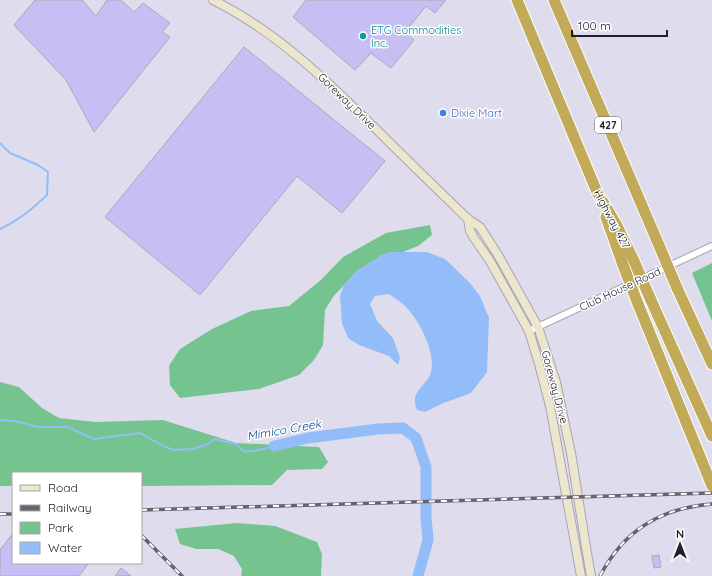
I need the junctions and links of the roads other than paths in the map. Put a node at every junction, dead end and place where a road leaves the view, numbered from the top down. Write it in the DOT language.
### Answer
graph roads {
  1 [pos="213,0"];
  2 [pos="517,0"];
  3 [pos="554,0"];
  4 [pos="468,219"];
  5 [pos="712,246"];
  6 [pos="628,263"];
  7 [pos="538,328"];
  8 [pos="529,331"];
  9 [pos="712,364"];
  10 [pos="712,436"];
  11 [pos="712,486"];
  12 [pos="581,576"];
  13 [pos="591,576"];
  1 -- 4 [label="main road, Goreway Drive"];
  2 -- 6 [label="highway, Highway 427"];
  3 -- 9 [label="highway, 427, bridge"];
  4 -- 7 [label="main road, Goreway Drive"];
  4 -- 8 [label="main road, Goreway Drive"];
  5 -- 7 [label="street, Club House Road"];
  6 -- 10 [label="highway, Highway 427, bridge"];
  6 -- 11 [label="highway, bridge"];
  7 -- 8 [label="street, Club House Road"];
  7 -- 13 [label="main road, Goreway Drive"];
  8 -- 12 [label="main road, Goreway Drive"];
}
